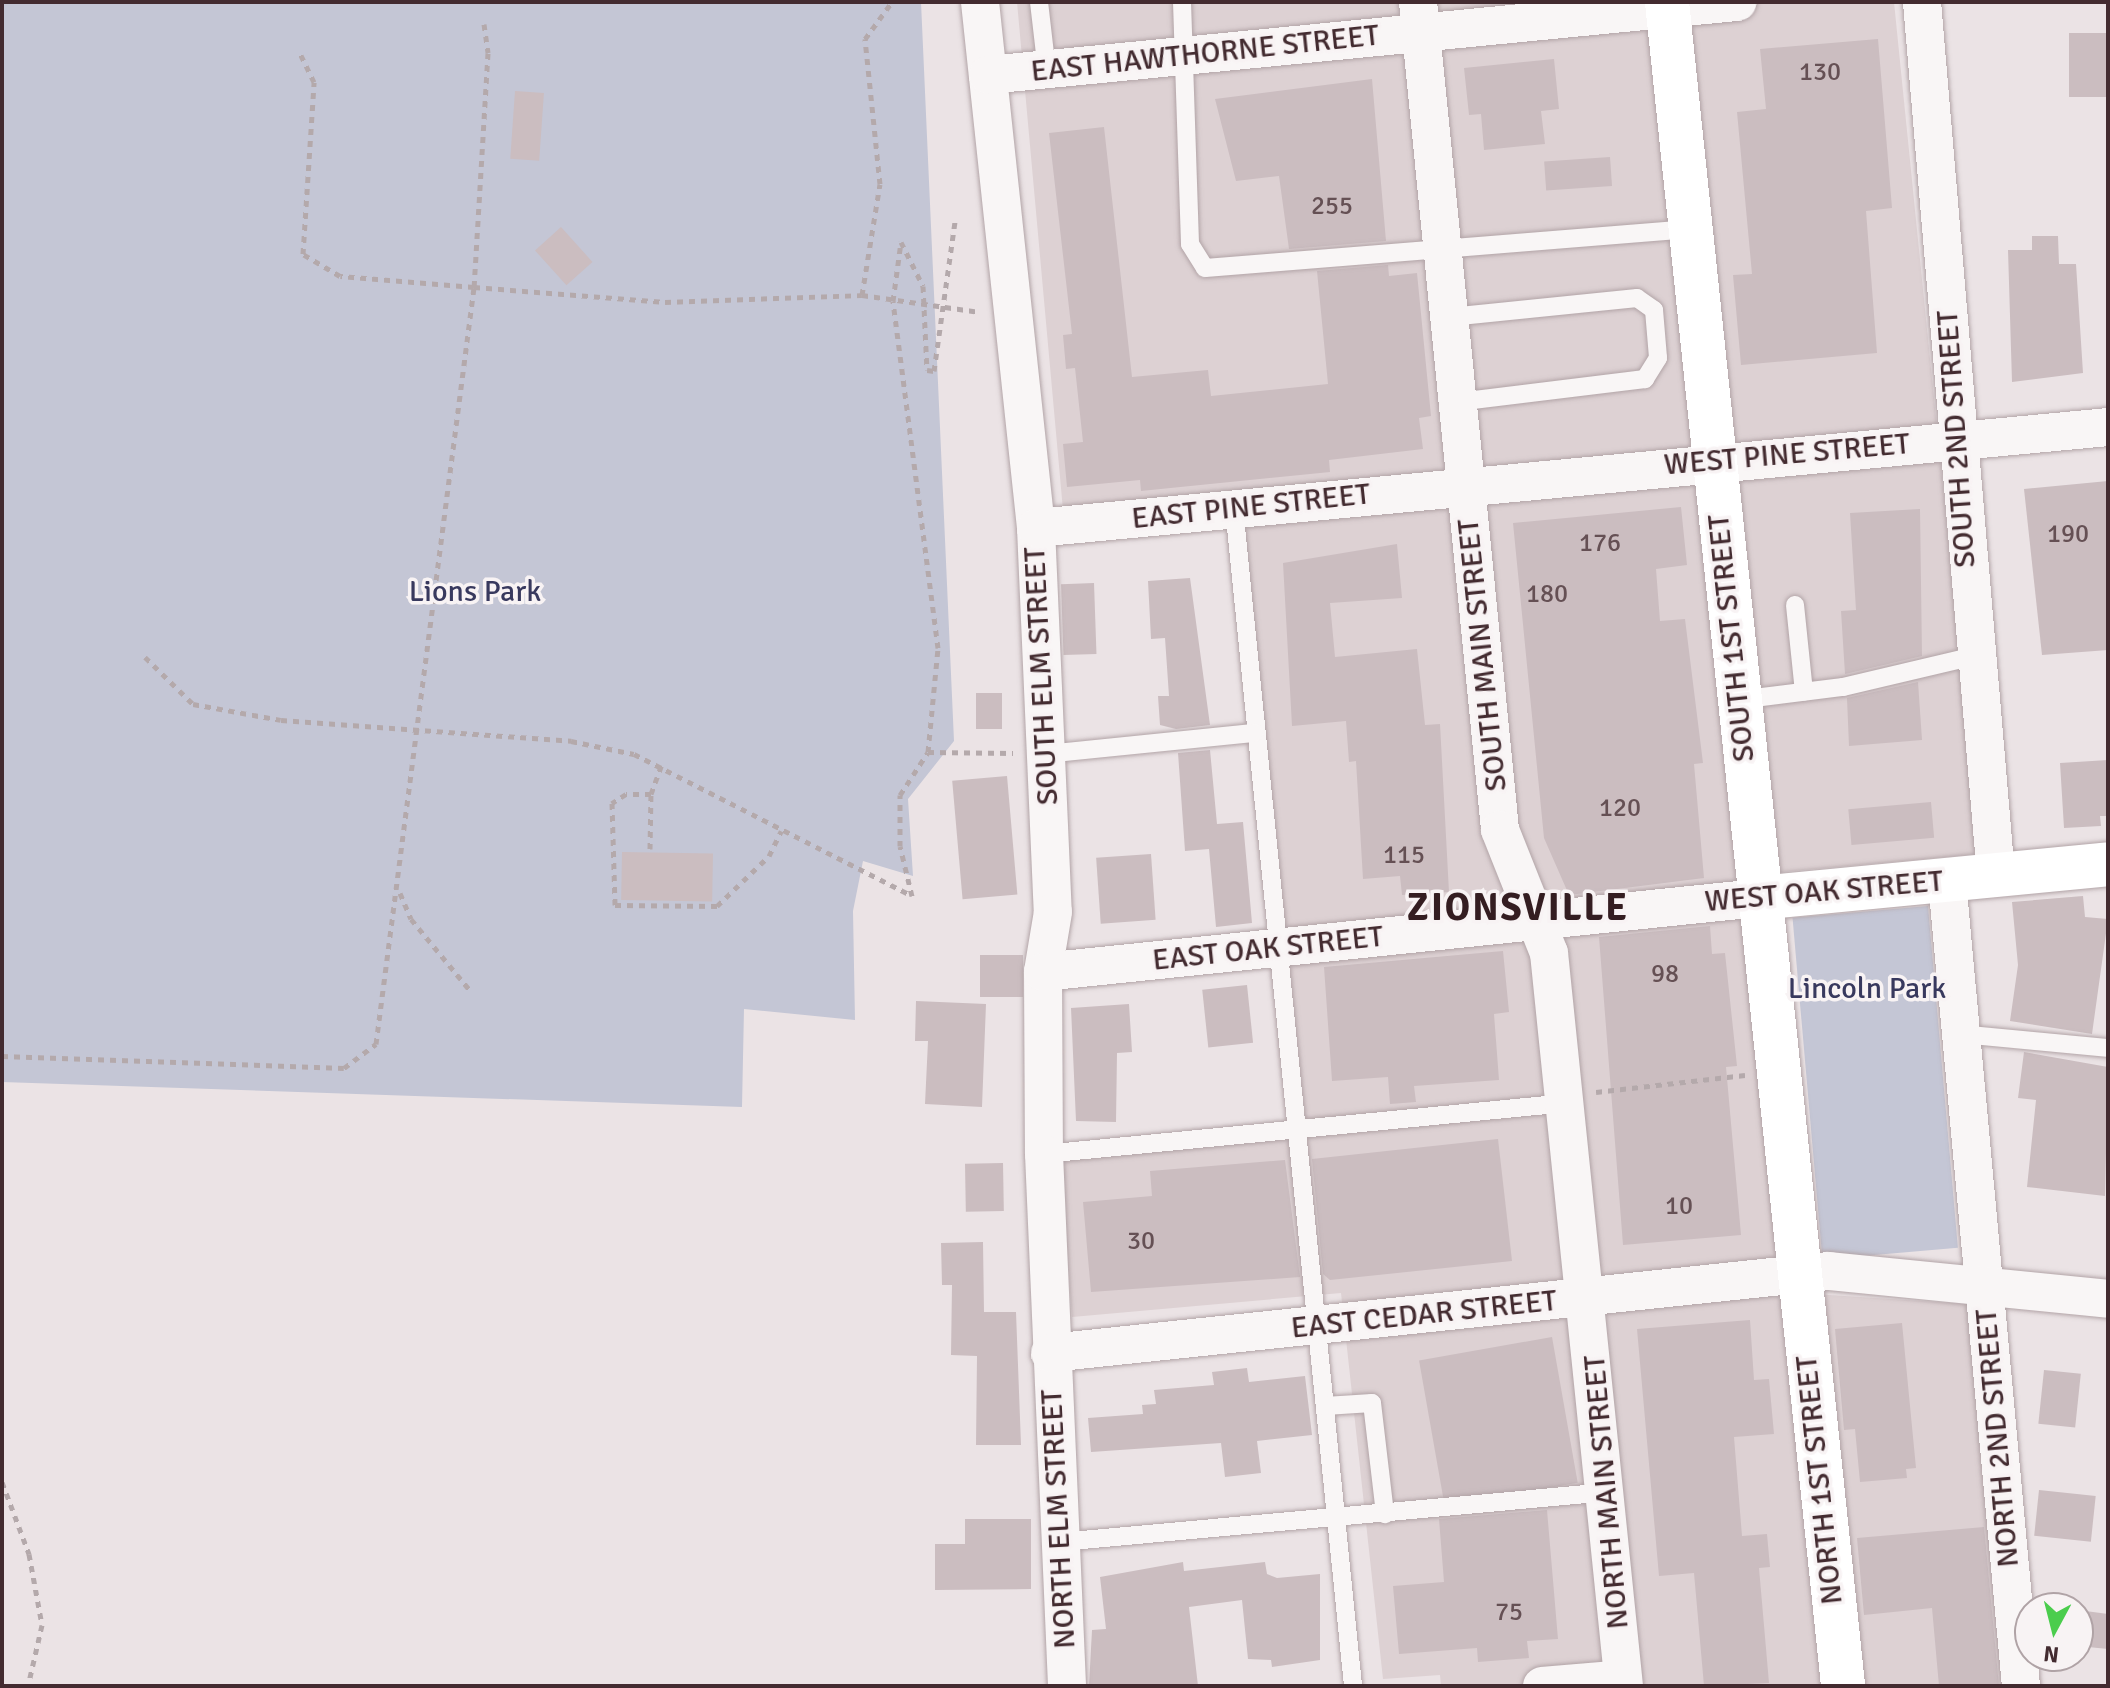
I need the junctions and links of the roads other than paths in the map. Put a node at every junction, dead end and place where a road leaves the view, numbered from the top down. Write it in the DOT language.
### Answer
graph roads {
  1 [pos="980,2"];
  2 [pos="1039,2"];
  3 [pos="1182,2"];
  4 [pos="1737,2"];
  5 [pos="1922,2"];
  6 [pos="1668,5"];
  7 [pos="1420,17"];
  8 [pos="1190,57"];
  9 [pos="1047,71"];
  10 [pos="988,75"];
  11 [pos="1690,229"];
  12 [pos="1442,249"];
  13 [pos="1450,317"];
  14 [pos="1458,402"];
  15 [pos="2108,427"];
  16 [pos="1958,440"];
  17 [pos="1714,460"];
  18 [pos="1467,486"];
  19 [pos="1234,508"];
  20 [pos="1036,528"];
  21 [pos="1795,605"];
  22 [pos="1974,656"];
  23 [pos="1804,692"];
  24 [pos="1738,700"];
  25 [pos="1254,733"];
  26 [pos="1036,753"];
  27 [pos="2108,864"];
  28 [pos="1996,876"];
  29 [pos="1947,881"];
  30 [pos="1758,898"];
  31 [pos="1540,921"];
  32 [pos="1273,949"];
  33 [pos="1043,972"];
  34 [pos="1960,1034"];
  35 [pos="2108,1048"];
  36 [pos="1582,1098"];
  37 [pos="1295,1129"];
  38 [pos="1044,1154"];
  39 [pos="1798,1274"];
  40 [pos="1983,1285"];
  41 [pos="1589,1298"];
  42 [pos="2108,1299"];
  43 [pos="1317,1326"];
  44 [pos="1050,1353"];
  45 [pos="1325,1406"];
  46 [pos="1608,1492"];
  47 [pos="1385,1514"];
  48 [pos="1333,1518"];
  49 [pos="1060,1542"];
  50 [pos="1623,1682"];
  51 [pos="1067,1686"];
  52 [pos="1353,1686"];
  53 [pos="1542,1686"];
  54 [pos="1843,1686"];
  55 [pos="2021,1686"];
  1 -- 10 [label="street, SOUTH ELM STREET"];
  2 -- 9 [label="lane"];
  3 -- 8 [label="lane"];
  4 -- 6 [label="street, EAST HAWTHORNE STREET"];
  5 -- 16 [label="street, SOUTH 2ND STREET"];
  6 -- 7 [label="street, EAST HAWTHORNE STREET"];
  6 -- 11 [label="main road, SOUTH 1ST STREET"];
  7 -- 8 [label="street, EAST HAWTHORNE STREET"];
  7 -- 12 [label="street, SOUTH MAIN STREET"];
  8 -- 9 [label="street, EAST HAWTHORNE STREET"];
  8 -- 12 [label="lane"];
  9 -- 10 [label="street, EAST HAWTHORNE STREET"];
  10 -- 20 [label="street, SOUTH ELM STREET"];
  11 -- 12 [label="lane"];
  11 -- 17 [label="main road, SOUTH 1ST STREET"];
  12 -- 13 [label="street, SOUTH MAIN STREET"];
  13 -- 14 [label="street, SOUTH MAIN STREET"];
  13 -- 14 [label="lane"];
  14 -- 18 [label="street, SOUTH MAIN STREET"];
  15 -- 16 [label="street, WEST PINE STREET"];
  16 -- 17 [label="street, WEST PINE STREET"];
  16 -- 22 [label="street, SOUTH 2ND STREET"];
  17 -- 18 [label="street, WEST PINE STREET"];
  17 -- 24 [label="main road, SOUTH 1ST STREET"];
  18 -- 19 [label="street, EAST PINE STREET"];
  18 -- 31 [label="street, SOUTH MAIN STREET"];
  19 -- 20 [label="street, EAST PINE STREET"];
  19 -- 25 [label="lane"];
  20 -- 26 [label="street, SOUTH ELM STREET"];
  21 -- 23 [label="lane"];
  22 -- 23 [label="lane"];
  22 -- 28 [label="street, SOUTH 2ND STREET"];
  23 -- 24 [label="lane"];
  24 -- 30 [label="main road, SOUTH 1ST STREET"];
  25 -- 26 [label="lane"];
  25 -- 32 [label="lane"];
  26 -- 33 [label="street, SOUTH ELM STREET"];
  27 -- 28 [label="main road, WEST OAK STREET"];
  28 -- 29 [label="main road, WEST OAK STREET"];
  29 -- 30 [label="main road, WEST OAK STREET"];
  29 -- 34 [label="street"];
  30 -- 31 [label="street, WEST OAK STREET"];
  30 -- 39 [label="main road, SOUTH 1ST STREET"];
  31 -- 32 [label="street, EAST OAK STREET"];
  31 -- 36 [label="street, SOUTH MAIN STREET"];
  32 -- 33 [label="street, EAST OAK STREET"];
  32 -- 37 [label="lane"];
  33 -- 38 [label="street, SOUTH ELM STREET"];
  34 -- 35 [label="lane"];
  34 -- 40 [label="street"];
  36 -- 37 [label="lane"];
  36 -- 41 [label="street, SOUTH MAIN STREET"];
  37 -- 38 [label="lane"];
  37 -- 43 [label="lane"];
  38 -- 44 [label="street, SOUTH ELM STREET"];
  39 -- 40 [label="street, EAST CEDAR STREET"];
  39 -- 41 [label="street, EAST CEDAR STREET"];
  39 -- 54 [label="main road, NORTH 1ST STREET"];
  40 -- 42 [label="street, EAST CEDAR STREET"];
  40 -- 55 [label="street, NORTH 2ND STREET"];
  41 -- 43 [label="street, EAST CEDAR STREET"];
  41 -- 46 [label="street, NORTH MAIN STREET"];
  43 -- 44 [label="street, EAST CEDAR STREET"];
  43 -- 45 [label="lane"];
  44 -- 49 [label="street, NORTH ELM STREET"];
  45 -- 47 [label="lane"];
  45 -- 48 [label="lane"];
  46 -- 47 [label="lane"];
  46 -- 50 [label="street, NORTH MAIN STREET"];
  47 -- 48 [label="lane"];
  48 -- 49 [label="lane"];
  48 -- 52 [label="lane"];
  49 -- 51 [label="street, NORTH ELM STREET"];
  50 -- 53 [label="street"];
}
